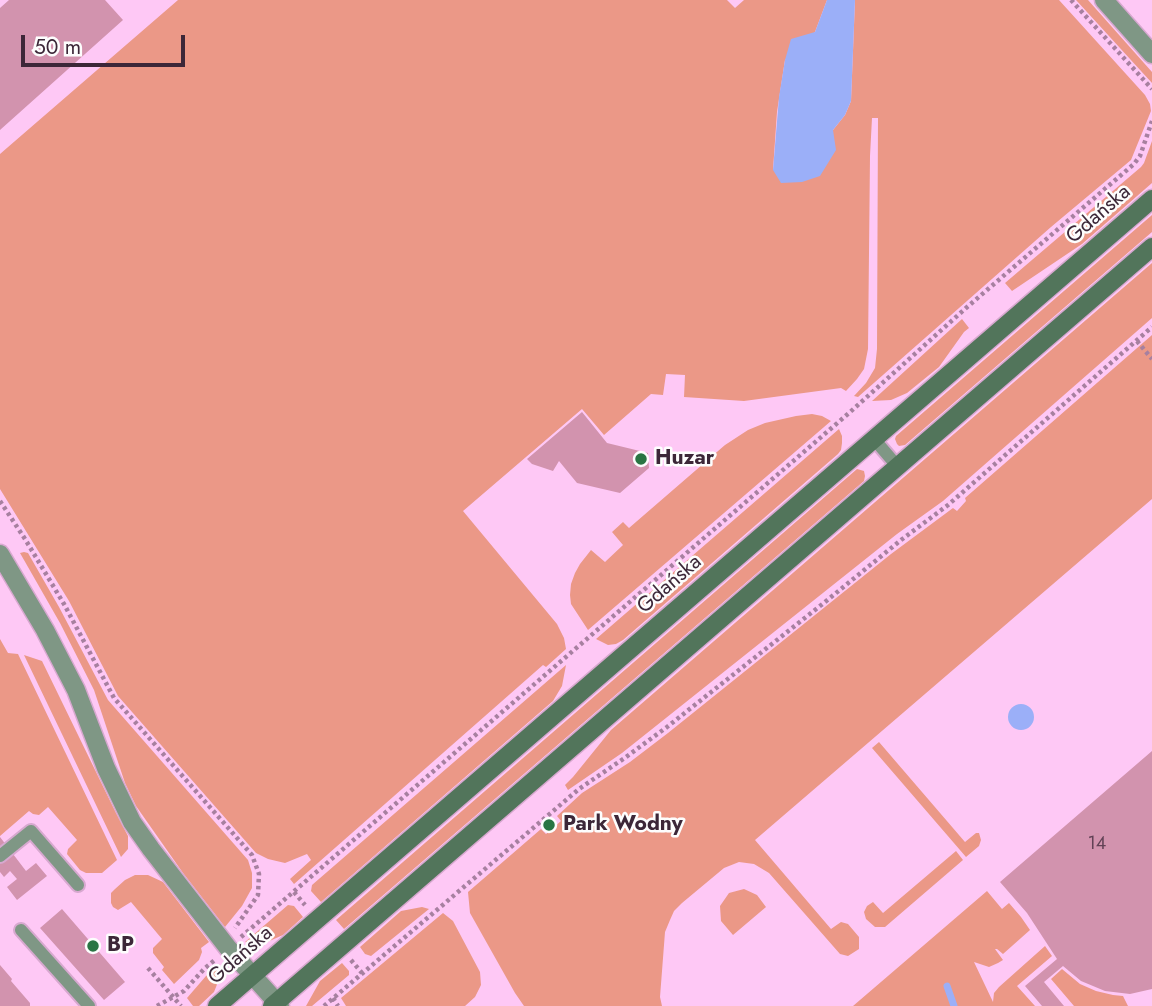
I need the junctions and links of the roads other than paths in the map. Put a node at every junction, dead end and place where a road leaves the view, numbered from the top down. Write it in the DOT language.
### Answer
graph roads {
  1 [pos="1104,0"];
  2 [pos="1152,54"];
  3 [pos="1152,199"];
  4 [pos="1152,247"];
  5 [pos="874,439"];
  6 [pos="898,467"];
  7 [pos="7,550"];
  8 [pos="0,856"];
  9 [pos="78,885"];
  10 [pos="22,930"];
  11 [pos="252,975"];
  12 [pos="276,1005"];
  13 [pos="89,1006"];
  14 [pos="217,1006"];
  1 -- 2 [label="street"];
  3 -- 5 [label="main road, Gdańska"];
  4 -- 6 [label="main road"];
  5 -- 6 [label="lane"];
  5 -- 11 [label="main road, Gdańska"];
  6 -- 12 [label="main road"];
  7 -- 11 [label="street"];
  8 -- 9 [label="lane"];
  10 -- 13 [label="lane"];
  11 -- 12 [label="street"];
  11 -- 14 [label="main road, Gdańska"];
}
